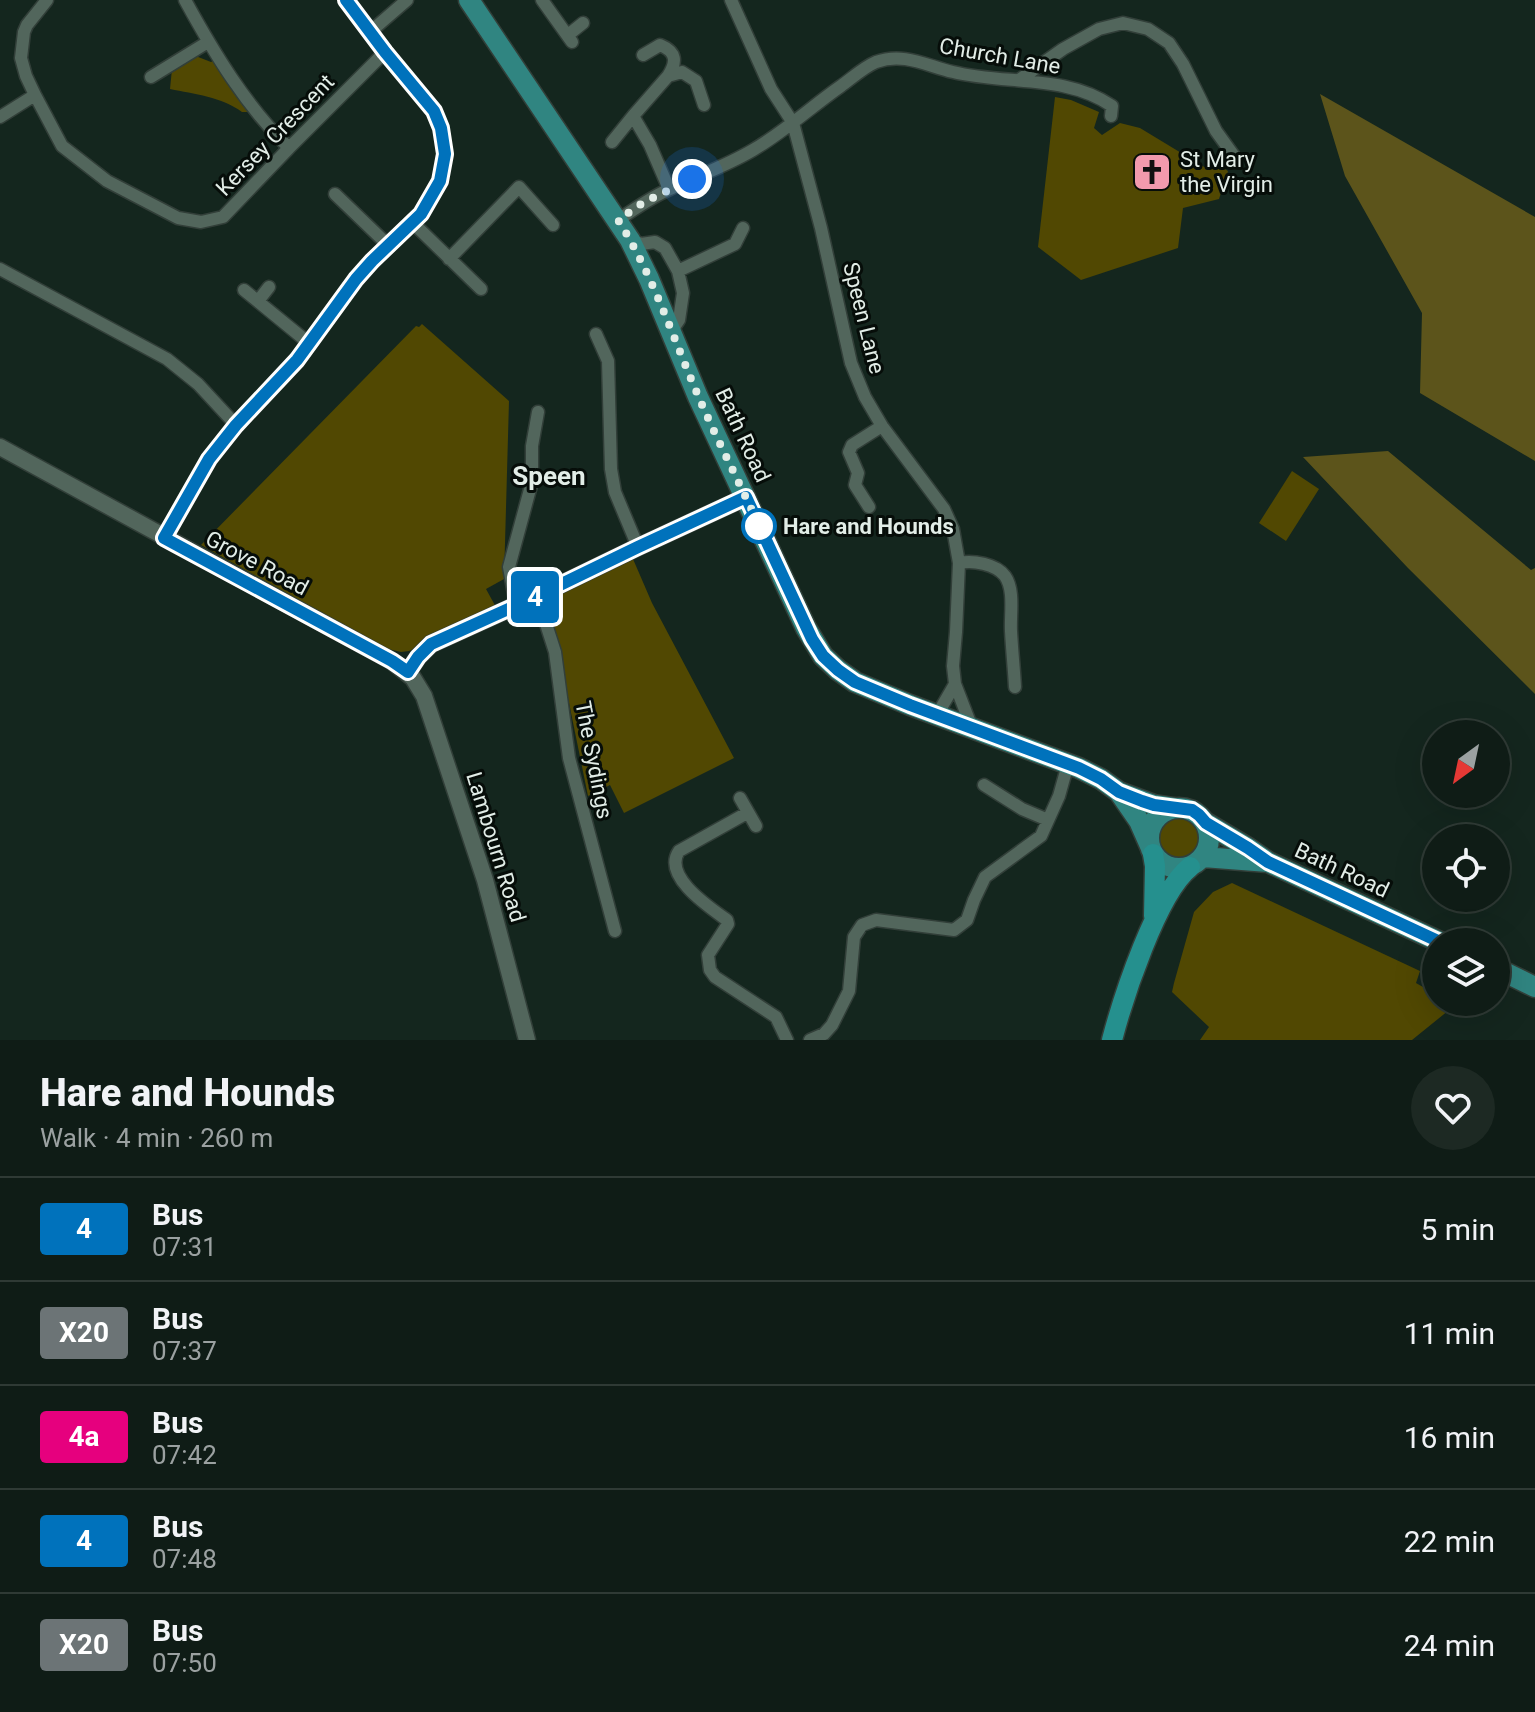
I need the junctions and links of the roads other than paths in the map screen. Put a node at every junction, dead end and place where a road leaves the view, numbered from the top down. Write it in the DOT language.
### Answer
graph roads {
  1 [pos="47,0"];
  2 [pos="185,0"];
  3 [pos="346,0"];
  4 [pos="407,0"];
  5 [pos="542,0"];
  6 [pos="731,0"];
  7 [pos="474,2"];
  8 [pos="583,23"];
  9 [pos="370,32"];
  10 [pos="208,42"];
  11 [pos="385,52"];
  12 [pos="643,55"];
  13 [pos="668,76"];
  14 [pos="151,77"];
  15 [pos="1019,80"];
  16 [pos="35,95"];
  17 [pos="704,105"];
  18 [pos="633,116"];
  19 [pos="1111,116"];
  20 [pos="0,117"];
  21 [pos="793,123"];
  22 [pos="612,142"];
  23 [pos="289,148"];
  24 [pos="1234,156"];
  25 [pos="669,189"];
  26 [pos="335,194"];
  27 [pos="618,220"];
  28 [pos="413,223"];
  29 [pos="553,225"];
  30 [pos="743,228"];
  31 [pos="630,240"];
  32 [pos="388,245"];
  33 [pos="449,259"];
  34 [pos="0,269"];
  35 [pos="678,271"];
  36 [pos="269,287"];
  37 [pos="481,289"];
  38 [pos="244,290"];
  39 [pos="258,301"];
  40 [pos="671,332"];
  41 [pos="596,334"];
  42 [pos="310,344"];
  43 [pos="538,412"];
  44 [pos="236,425"];
  45 [pos="882,426"];
  46 [pos="0,447"];
  47 [pos="746,497"];
  48 [pos="869,507"];
  49 [pos="164,538"];
  50 [pos="638,547"];
  51 [pos="959,563"];
  52 [pos="537,596"];
  53 [pos="516,605"];
  54 [pos="408,672"];
  55 [pos="955,684"];
  56 [pos="1015,687"];
  57 [pos="937,715"];
  58 [pos="972,729"];
  59 [pos="1068,764"];
  60 [pos="984,785"];
  61 [pos="1119,792"];
  62 [pos="740,798"];
  63 [pos="1174,808"];
  64 [pos="747,813"];
  65 [pos="1048,820"];
  66 [pos="1206,823"];
  67 [pos="756,826"];
  68 [pos="1151,850"];
  69 [pos="1196,862"];
  70 [pos="1268,862"];
  71 [pos="1154,920"];
  72 [pos="615,931"];
  73 [pos="1422,934"];
  74 [pos="1510,975"];
  75 [pos="1532,986"];
  76 [pos="527,1040"];
  77 [pos="787,1040"];
  78 [pos="810,1040"];
  79 [pos="1112,1040"];
  1 -- 16 [label="street, Kersey Crescent"];
  2 -- 10 [label="street"];
  3 -- 9 [label="street"];
  4 -- 9 [label="street"];
  5 -- 8 [label="street"];
  6 -- 21 [label="street, Speen Lane"];
  7 -- 27 [label="main road, Bath Road"];
  9 -- 11 [label="street"];
  10 -- 14 [label="street"];
  10 -- 23 [label="street"];
  11 -- 23 [label="street, Kersey Crescent"];
  11 -- 28 [label="street"];
  12 -- 13 [label="street"];
  13 -- 17 [label="street"];
  13 -- 18 [label="street"];
  15 -- 19 [label="street, Church Lane"];
  15 -- 21 [label="street, Church Lane"];
  15 -- 24 [label="street"];
  16 -- 20 [label="street"];
  16 -- 23 [label="street, Kersey Crescent"];
  18 -- 22 [label="street"];
  18 -- 25 [label="street"];
  21 -- 25 [label="street, Church Lane"];
  21 -- 45 [label="street, Speen Lane"];
  25 -- 27 [label="street, Church Lane"];
  26 -- 32 [label="street"];
  27 -- 31 [label="main road, Bath Road"];
  28 -- 32 [label="street"];
  28 -- 33 [label="street"];
  29 -- 33 [label="street"];
  30 -- 35 [label="street"];
  31 -- 35 [label="street"];
  31 -- 40 [label="main road, Bath Road"];
  32 -- 42 [label="street"];
  33 -- 37 [label="street"];
  34 -- 44 [label="street"];
  35 -- 40 [label="street"];
  36 -- 39 [label="street"];
  38 -- 39 [label="street"];
  39 -- 42 [label="street"];
  40 -- 47 [label="main road, Bath Road"];
  41 -- 50 [label="street"];
  42 -- 44 [label="street"];
  43 -- 53 [label="street"];
  44 -- 49 [label="street"];
  45 -- 48 [label="street"];
  45 -- 51 [label="street, Speen Lane"];
  46 -- 49 [label="street, Grove Road"];
  47 -- 50 [label="street"];
  47 -- 57 [label="main road, Bath Road"];
  49 -- 54 [label="street, Grove Road"];
  50 -- 52 [label="street"];
  51 -- 55 [label="street, Speen Lane"];
  51 -- 56 [label="street"];
  52 -- 53 [label="street"];
  52 -- 72 [label="street, The Sydings"];
  53 -- 54 [label="street"];
  54 -- 76 [label="street, Lambourn Road"];
  55 -- 57 [label="street"];
  55 -- 58 [label="street, Speen Lane"];
  57 -- 58 [label="main road, Bath Road"];
  58 -- 59 [label="main road, Bath Road"];
  59 -- 61 [label="main road, Bath Road"];
  59 -- 65 [label="street"];
  60 -- 65 [label="street"];
  61 -- 63 [label="main road, Bath Road"];
  61 -- 68 [label="main road, Bath Road"];
  62 -- 64 [label="street"];
  63 -- 66 [label="main road"];
  63 -- 68 [label="main road"];
  64 -- 67 [label="street"];
  64 -- 77 [label="street"];
  65 -- 78 [label="street"];
  66 -- 69 [label="main road"];
  66 -- 70 [label="main road, Bath Road"];
  68 -- 69 [label="main road"];
  68 -- 71 [label="highway"];
  69 -- 70 [label="main road, Bath Road"];
  69 -- 71 [label="highway"];
  70 -- 73 [label="main road, Bath Road"];
  71 -- 79 [label="highway"];
  74 -- 75 [label="main road"];
}
